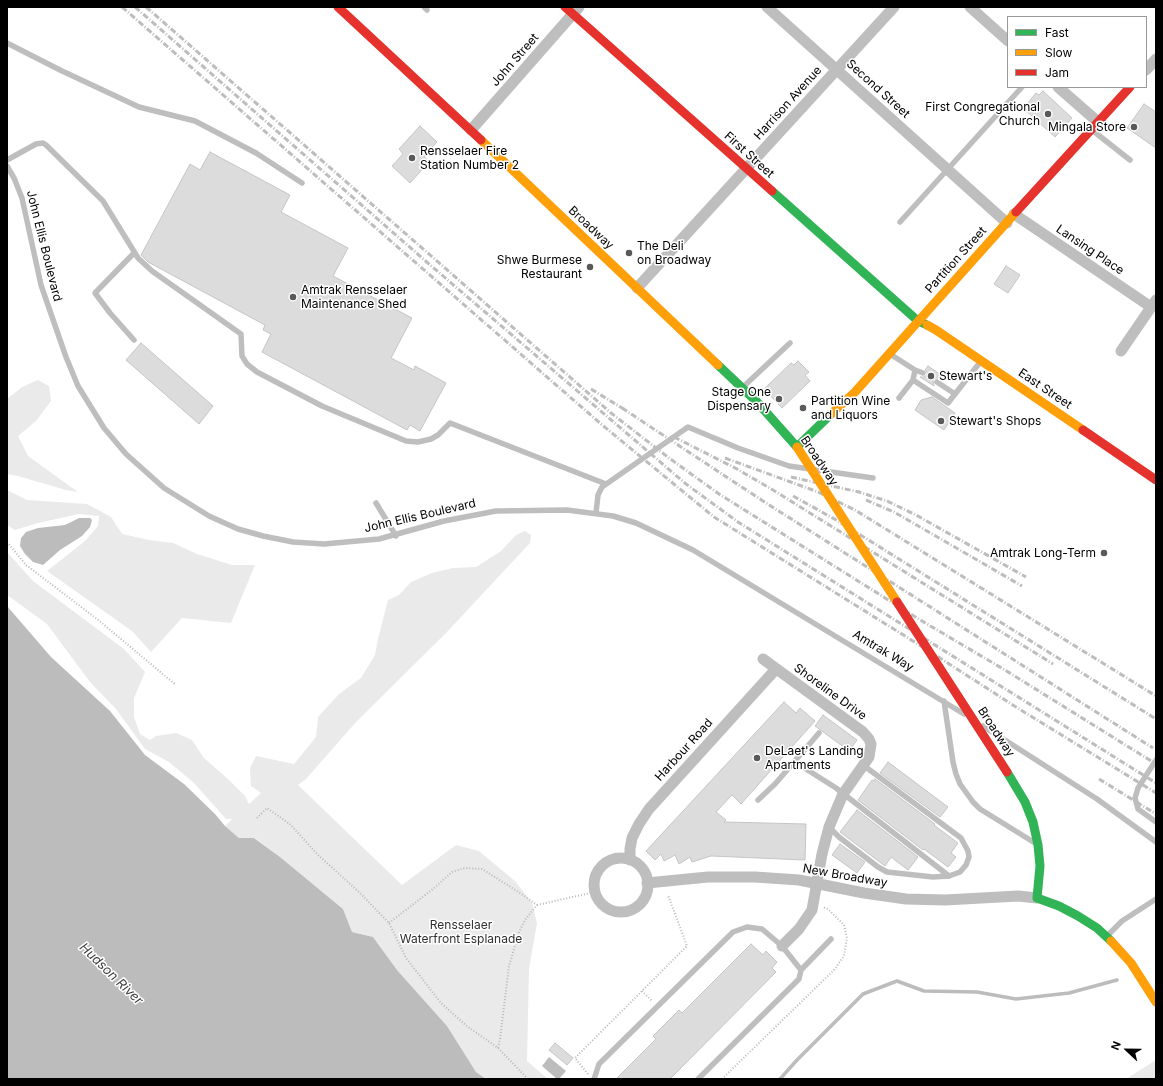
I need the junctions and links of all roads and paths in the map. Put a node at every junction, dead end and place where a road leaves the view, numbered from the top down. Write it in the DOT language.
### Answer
graph roads {
  1 [pos="338,7"];
  2 [pos="767,7"];
  3 [pos="894,7"];
  4 [pos="970,7"];
  5 [pos="572,9"];
  6 [pos="1007,40"];
  7 [pos="7,43"];
  8 [pos="1156,59"];
  9 [pos="836,69"];
  10 [pos="1147,69"];
  11 [pos="1021,88"];
  12 [pos="1059,88"];
  13 [pos="1129,88"];
  14 [pos="1095,126"];
  15 [pos="471,130"];
  16 [pos="7,160"];
  17 [pos="1130,160"];
  18 [pos="7,166"];
  19 [pos="746,168"];
  20 [pos="948,170"];
  21 [pos="302,183"];
  22 [pos="1010,218"];
  23 [pos="900,222"];
  24 [pos="134,253"];
  25 [pos="637,288"];
  26 [pos="1154,304"];
  27 [pos="918,321"];
  28 [pos="134,340"];
  29 [pos="790,343"];
  30 [pos="1121,351"];
  31 [pos="890,354"];
  32 [pos="982,361"];
  33 [pos="915,370"];
  34 [pos="923,373"];
  35 [pos="913,380"];
  36 [pos="937,382"];
  37 [pos="742,388"];
  38 [pos="955,394"];
  39 [pos="899,398"];
  40 [pos="797,448"];
  41 [pos="873,478"];
  42 [pos="1156,480"];
  43 [pos="606,484"];
  44 [pos="376,503"];
  45 [pos="596,513"];
  46 [pos="649,529"];
  47 [pos="396,536"];
  48 [pos="7,542"];
  49 [pos="763,659"];
  50 [pos="776,669"];
  51 [pos="176,685"];
  52 [pos="944,701"];
  53 [pos="819,733"];
  54 [pos="1156,760"];
  55 [pos="795,762"];
  56 [pos="863,766"];
  57 [pos="843,794"];
  58 [pos="758,800"];
  59 [pos="257,818"];
  60 [pos="1156,822"];
  61 [pos="829,827"];
  62 [pos="1156,842"];
  63 [pos="1038,845"];
  64 [pos="630,860"];
  65 [pos="950,876"];
  66 [pos="648,883"];
  67 [pos="818,884"];
  68 [pos="595,892"];
  69 [pos="668,895"];
  70 [pos="1037,898"];
  71 [pos="1156,900"];
  72 [pos="537,905"];
  73 [pos="389,923"];
  74 [pos="1107,936"];
  75 [pos="831,939"];
  76 [pos="782,946"];
  77 [pos="801,970"];
  78 [pos="642,991"];
  79 [pos="1156,1002"];
  80 [pos="658,1006"];
  81 [pos="498,1048"];
  82 [pos="592,1078"];
  83 [pos="528,1079"];
  84 [pos="698,1079"];
  1 -- 15 [label="street, Broadway"];
  2 -- 9 [label="street, Second Street"];
  3 -- 9 [label="street, Harrison Avenue"];
  4 -- 6 [label="street"];
  5 -- 15 [label="street, John Street"];
  5 -- 19 [label="street, First Street"];
  7 -- 21 [label="lane"];
  8 -- 10 [label="street"];
  9 -- 19 [label="street, Harrison Avenue"];
  9 -- 20 [label="street, Second Street"];
  11 -- 20 [label="lane"];
  12 -- 14 [label="street"];
  13 -- 14 [label="street, Partition Street"];
  14 -- 17 [label="lane"];
  14 -- 22 [label="street, Partition Street"];
  15 -- 25 [label="street, Broadway"];
  16 -- 24 [label="lane"];
  18 -- 47 [label="lane, John Ellis Boulevard"];
  19 -- 25 [label="street, Harrison Avenue"];
  19 -- 27 [label="street, First Street"];
  20 -- 22 [label="street, Second Street"];
  20 -- 23 [label="lane"];
  22 -- 26 [label="street, Lansing Place"];
  22 -- 27 [label="street, Partition Street"];
  24 -- 28 [label="lane"];
  24 -- 43 [label="lane"];
  25 -- 37 [label="street, Broadway"];
  26 -- 30 [label="street"];
  27 -- 31 [label="street, Partition Street"];
  27 -- 32 [label="street, East Street"];
  29 -- 37 [label="lane"];
  31 -- 33 [label="lane"];
  31 -- 40 [label="street, Partition Street"];
  32 -- 38 [label="lane"];
  32 -- 42 [label="street, East Street"];
  33 -- 34 [label="lane"];
  33 -- 35 [label="lane"];
  35 -- 38 [label="lane"];
  35 -- 39 [label="lane"];
  36 -- 38 [label="lane"];
  37 -- 40 [label="street, Broadway"];
  40 -- 63 [label="street, Broadway, bridge"];
  41 -- 43 [label="lane"];
  43 -- 45 [label="lane"];
  44 -- 47 [label="lane"];
  45 -- 46 [label="lane, John Ellis Boulevard"];
  45 -- 47 [label="lane, John Ellis Boulevard"];
  46 -- 52 [label="lane, Amtrak Way"];
  48 -- 51 [label="path"];
  49 -- 50 [label="street, Shoreline Drive"];
  50 -- 56 [label="street, Shoreline Drive"];
  50 -- 64 [label="street, Harbour Road"];
  52 -- 62 [label="lane, Amtrak Way"];
  52 -- 63 [label="lane"];
  53 -- 55 [label="lane"];
  54 -- 60 [label="lane"];
  55 -- 57 [label="lane"];
  55 -- 58 [label="lane"];
  56 -- 57 [label="street, Shoreline Drive"];
  56 -- 65 [label="lane"];
  57 -- 61 [label="street, Shoreline Drive"];
  57 -- 65 [label="lane"];
  59 -- 73 [label="path"];
  61 -- 65 [label="lane"];
  61 -- 67 [label="street, Shoreline Drive"];
  63 -- 70 [label="street, Broadway"];
  64 -- 66 [label="street"];
  64 -- 68 [label="street"];
  66 -- 67 [label="street, New Broadway"];
  66 -- 68 [label="street"];
  67 -- 70 [label="street, New Broadway"];
  67 -- 76 [label="street, Shoreline Drive"];
  68 -- 72 [label="path"];
  69 -- 78 [label="path"];
  70 -- 74 [label="street"];
  71 -- 74 [label="lane"];
  72 -- 73 [label="path"];
  72 -- 81 [label="path"];
  73 -- 81 [label="path"];
  74 -- 79 [label="street"];
  75 -- 77 [label="lane"];
  76 -- 77 [label="lane"];
  76 -- 80 [label="lane"];
  77 -- 84 [label="lane"];
  78 -- 80 [label="path"];
  78 -- 82 [label="path"];
  80 -- 82 [label="lane"];
  81 -- 83 [label="path"];
}
